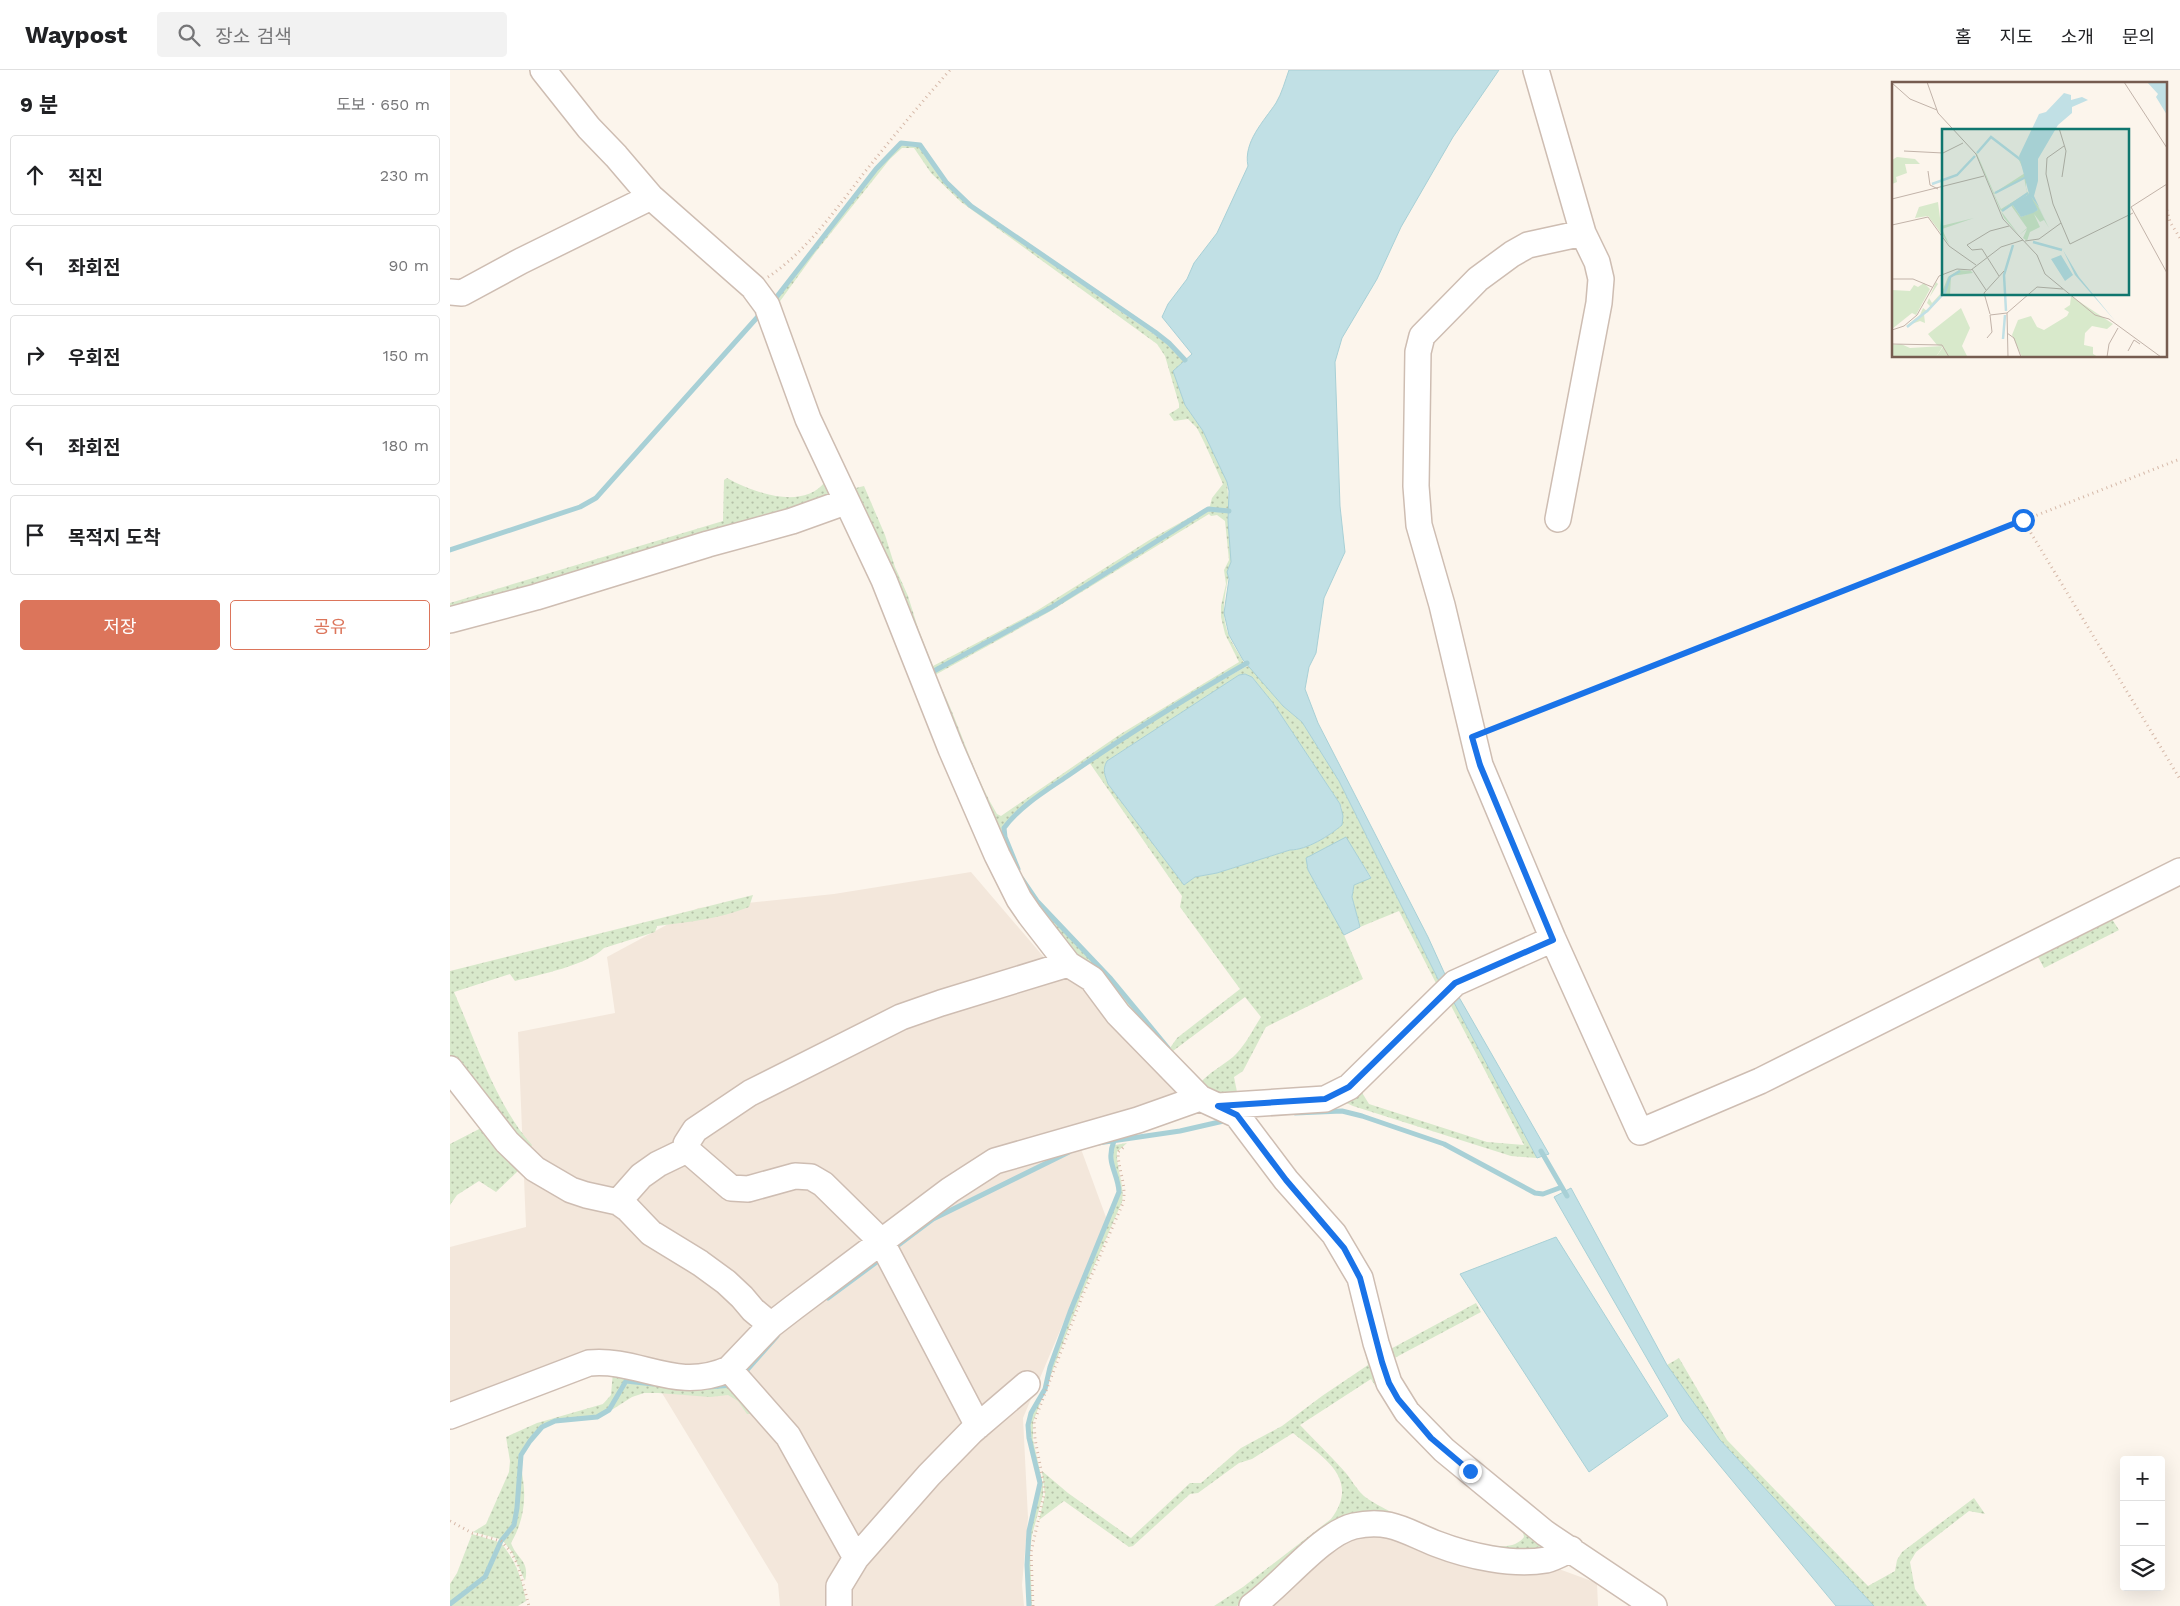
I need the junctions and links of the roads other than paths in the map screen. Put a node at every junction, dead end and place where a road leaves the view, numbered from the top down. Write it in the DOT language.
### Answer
graph roads {
  1 [pos="543,70"];
  2 [pos="1536,70"];
  3 [pos="651,197"];
  4 [pos="1583,233"];
  5 [pos="450,292"];
  6 [pos="846,502"];
  7 [pos="1558,519"];
  8 [pos="450,620"];
  9 [pos="2180,870"];
  10 [pos="1553,940"];
  11 [pos="1068,964"];
  12 [pos="450,1069"];
  13 [pos="1209,1102"];
  14 [pos="687,1150"];
  15 [pos="618,1202"];
  16 [pos="881,1241"];
  17 [pos="771,1325"];
  18 [pos="728,1369"];
  19 [pos="1027,1384"];
  20 [pos="450,1416"];
  21 [pos="978,1426"];
  22 [pos="1571,1549"];
  23 [pos="856,1558"];
  24 [pos="839,1606"];
  25 [pos="1252,1606"];
  26 [pos="1654,1606"];
  1 -- 3 [label="street"];
  2 -- 4 [label="street"];
  3 -- 5 [label="street"];
  3 -- 6 [label="street"];
  4 -- 7 [label="street"];
  4 -- 10 [label="street"];
  6 -- 8 [label="street"];
  6 -- 11 [label="street"];
  9 -- 10 [label="street"];
  10 -- 13 [label="street"];
  11 -- 13 [label="street"];
  11 -- 14 [label="street"];
  12 -- 15 [label="street"];
  13 -- 16 [label="street"];
  13 -- 22 [label="street"];
  14 -- 15 [label="street"];
  14 -- 16 [label="street"];
  15 -- 17 [label="street"];
  16 -- 17 [label="street"];
  16 -- 21 [label="street"];
  17 -- 18 [label="street"];
  18 -- 20 [label="street"];
  18 -- 23 [label="street"];
  19 -- 21 [label="street"];
  21 -- 23 [label="street"];
  22 -- 25 [label="street"];
  22 -- 26 [label="street"];
  23 -- 24 [label="street"];
}
